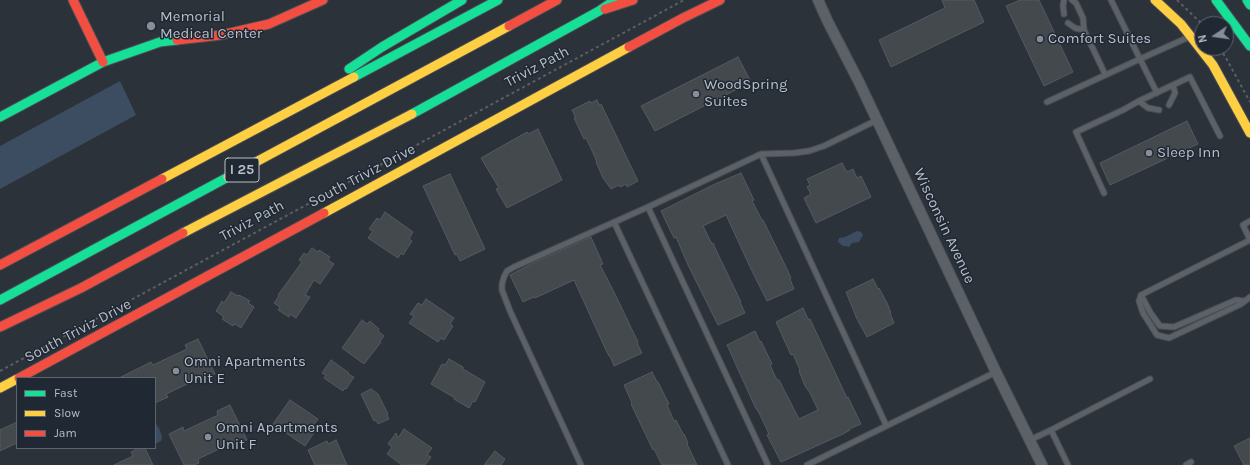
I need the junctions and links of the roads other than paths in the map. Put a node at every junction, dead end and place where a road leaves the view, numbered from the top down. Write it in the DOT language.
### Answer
graph roads {
  1 [pos="73,0"];
  2 [pos="323,0"];
  3 [pos="462,0"];
  4 [pos="498,0"];
  5 [pos="557,0"];
  6 [pos="615,0"];
  7 [pos="633,0"];
  8 [pos="720,0"];
  9 [pos="818,0"];
  10 [pos="1064,0"];
  11 [pos="1072,0"];
  12 [pos="1111,0"];
  13 [pos="1155,0"];
  14 [pos="1216,0"];
  15 [pos="1247,0"];
  16 [pos="1250,5"];
  17 [pos="599,11"];
  18 [pos="1064,14"];
  19 [pos="1068,23"];
  20 [pos="1084,30"];
  21 [pos="1192,36"];
  22 [pos="1250,46"];
  23 [pos="1140,58"];
  24 [pos="103,62"];
  25 [pos="1105,74"];
  26 [pos="1173,85"];
  27 [pos="1157,93"];
  28 [pos="1139,101"];
  29 [pos="1047,102"];
  30 [pos="1169,104"];
  31 [pos="1159,110"];
  32 [pos="0,117"];
  33 [pos="877,120"];
  34 [pos="265,124"];
  35 [pos="1250,133"];
  36 [pos="1220,136"];
  37 [pos="761,154"];
  38 [pos="1104,193"];
  39 [pos="648,207"];
  40 [pos="1250,221"];
  41 [pos="614,222"];
  42 [pos="1250,240"];
  43 [pos="0,265"];
  44 [pos="1141,295"];
  45 [pos="1250,298"];
  46 [pos="0,300"];
  47 [pos="1244,301"];
  48 [pos="0,327"];
  49 [pos="996,372"];
  50 [pos="22,377"];
  51 [pos="1150,379"];
  52 [pos="16,380"];
  53 [pos="0,388"];
  54 [pos="886,425"];
  55 [pos="1051,430"];
  56 [pos="1030,440"];
  57 [pos="1191,462"];
  58 [pos="582,465"];
  59 [pos="728,465"];
  60 [pos="768,465"];
  61 [pos="807,465"];
  62 [pos="1042,465"];
  63 [pos="1068,465"];
  64 [pos="1186,465"];
  1 -- 24 [label="main road"];
  2 -- 24 [label="main road"];
  3 -- 34 [label="main road"];
  4 -- 34 [label="main road, I 25"];
  5 -- 46 [label="main road, I 25"];
  6 -- 17 [label="main road"];
  7 -- 17 [label="main road"];
  8 -- 50 [label="main road, South Triviz Drive"];
  9 -- 33 [label="street, Wisconsin Avenue"];
  10 -- 18 [label="lane"];
  11 -- 20 [label="lane"];
  12 -- 23 [label="lane"];
  13 -- 21 [label="main road"];
  14 -- 22 [label="main road"];
  15 -- 16 [label="main road"];
  17 -- 48 [label="main road"];
  19 -- 20 [label="lane"];
  20 -- 25 [label="lane"];
  21 -- 23 [label="lane"];
  21 -- 35 [label="main road"];
  23 -- 25 [label="lane"];
  23 -- 27 [label="lane"];
  24 -- 32 [label="main road"];
  25 -- 29 [label="lane"];
  26 -- 27 [label="lane"];
  26 -- 30 [label="lane"];
  26 -- 36 [label="lane"];
  27 -- 28 [label="lane"];
  28 -- 31 [label="lane"];
  28 -- 38 [label="lane"];
  33 -- 37 [label="lane"];
  33 -- 49 [label="street, Wisconsin Avenue"];
  34 -- 43 [label="main road, I 25"];
  37 -- 39 [label="lane"];
  37 -- 54 [label="lane"];
  39 -- 41 [label="lane"];
  39 -- 60 [label="lane"];
  40 -- 42 [label="lane"];
  41 -- 58 [label="lane"];
  41 -- 59 [label="lane"];
  42 -- 44 [label="lane"];
  44 -- 47 [label="lane"];
  44 -- 47 [label="lane"];
  45 -- 47 [label="lane"];
  49 -- 54 [label="lane"];
  49 -- 56 [label="street, Wisconsin Avenue"];
  51 -- 55 [label="lane"];
  52 -- 53 [label="main road, South Triviz Drive"];
  54 -- 61 [label="lane"];
  55 -- 56 [label="lane"];
  55 -- 63 [label="lane"];
  56 -- 62 [label="street, Wisconsin Avenue"];
  57 -- 64 [label="lane"];
}
